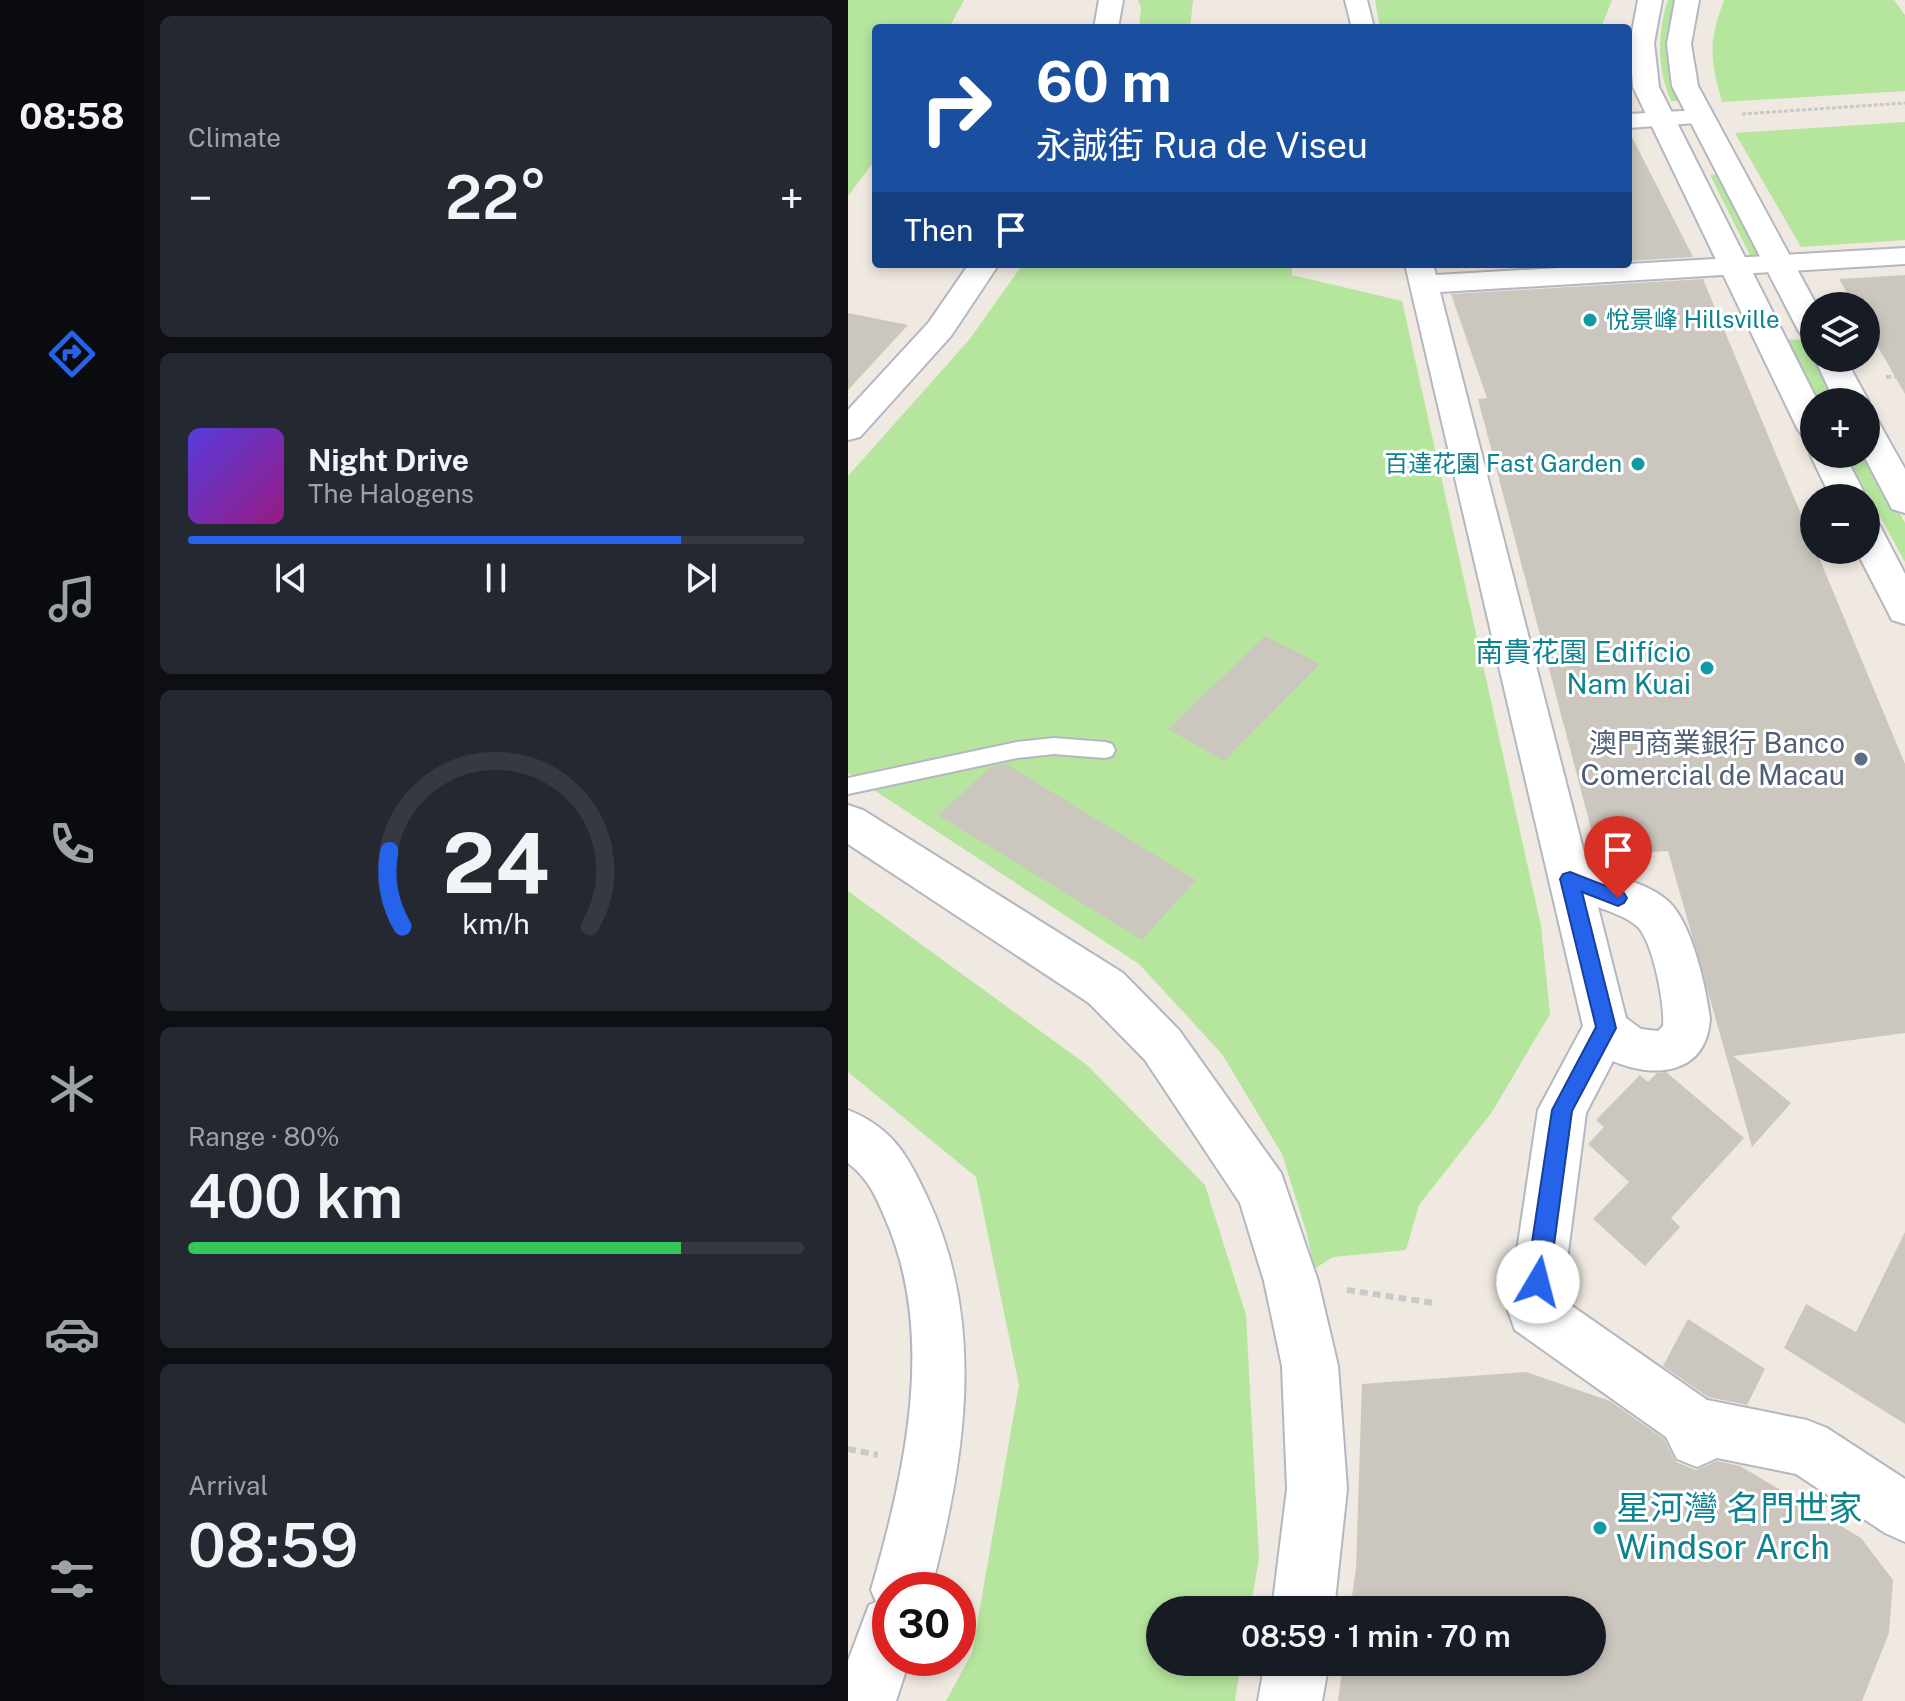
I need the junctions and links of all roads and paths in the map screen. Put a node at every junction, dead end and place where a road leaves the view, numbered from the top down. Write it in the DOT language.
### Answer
graph roads {
  1 [pos="1111,0"];
  2 [pos="1356,0"];
  3 [pos="1650,0"];
  4 [pos="1687,0"];
  5 [pos="1107,24"];
  6 [pos="1362,24"];
  7 [pos="1905,103"];
  8 [pos="1701,117"];
  9 [pos="1662,120"];
  10 [pos="1632,121"];
  11 [pos="1905,256"];
  12 [pos="1780,265"];
  13 [pos="981,268"];
  14 [pos="1735,268"];
  15 [pos="1422,274"];
  16 [pos="1800,303"];
  17 [pos="1800,400"];
  18 [pos="848,430"];
  19 [pos="1880,454"];
  20 [pos="1905,501"];
  21 [pos="1880,561"];
  22 [pos="1905,611"];
  23 [pos="1105,750"];
  24 [pos="848,786"];
  25 [pos="848,822"];
  26 [pos="1570,879"];
  27 [pos="1606,1028"];
  28 [pos="848,1133"];
  29 [pos="1291,1281"];
  30 [pos="1434,1303"];
  31 [pos="1905,1513"];
  32 [pos="905,1572"];
  33 [pos="1305,1596"];
  34 [pos="873,1676"];
  35 [pos="1294,1676"];
  36 [pos="865,1701"];
  37 [pos="1290,1701"];
  1 -- 5 [label="main road"];
  2 -- 6 [label="street"];
  3 -- 9 [label="main road"];
  4 -- 8 [label="main road"];
  7 -- 8 [label="path"];
  8 -- 9 [label="street"];
  8 -- 12 [label="main road"];
  9 -- 10 [label="street"];
  9 -- 14 [label="main road"];
  11 -- 12 [label="street"];
  12 -- 14 [label="street"];
  12 -- 16 [label="main road"];
  13 -- 18 [label="main road"];
  14 -- 15 [label="street"];
  14 -- 17 [label="main road"];
  15 -- 26 [label="street"];
  19 -- 20 [label="main road"];
  21 -- 22 [label="main road"];
  23 -- 24 [label="lane"];
  25 -- 29 [label="main road"];
  26 -- 27 [label="street"];
  26 -- 27 [label="street"];
  27 -- 31 [label="street"];
  28 -- 32 [label="street"];
  29 -- 30 [label="path"];
  29 -- 33 [label="main road"];
  34 -- 36 [label="street"];
  35 -- 37 [label="main road"];
}
